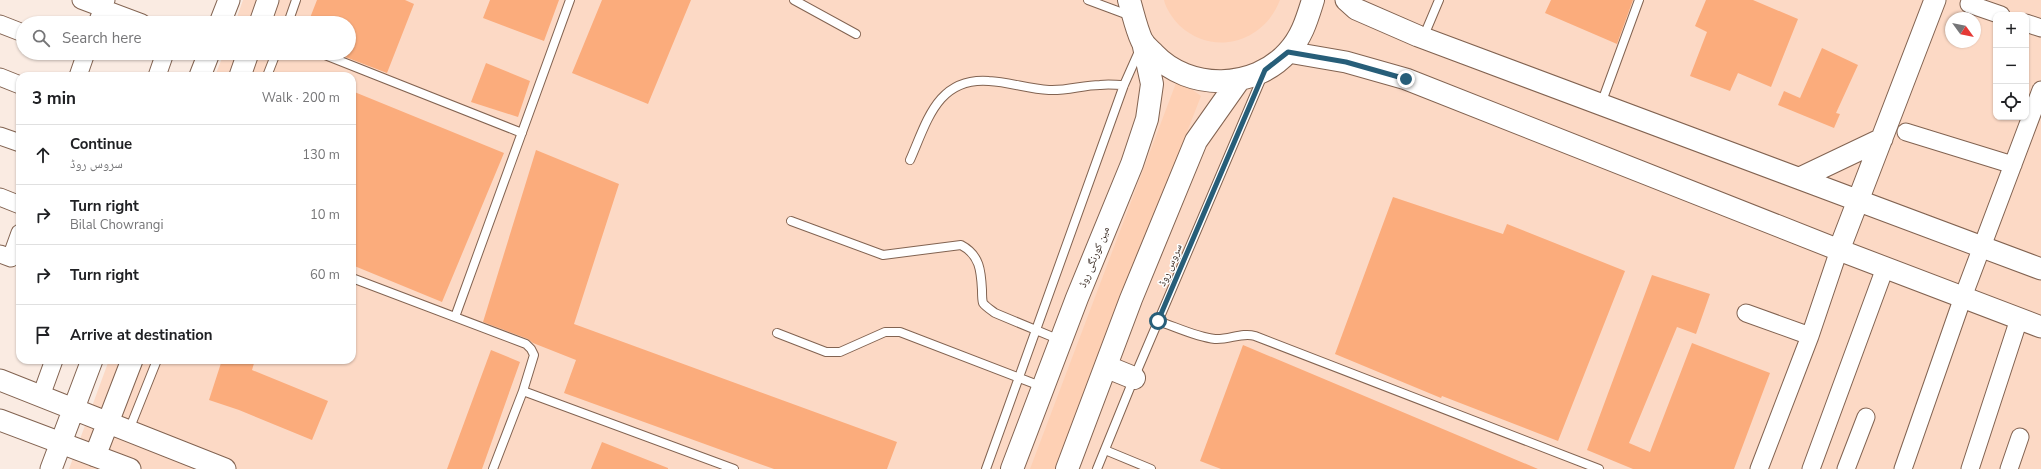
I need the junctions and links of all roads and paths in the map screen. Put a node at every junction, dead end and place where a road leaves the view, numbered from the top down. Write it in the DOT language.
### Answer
graph roads {
  1 [pos="82,0"];
  2 [pos="229,0"];
  3 [pos="268,0"];
  4 [pos="296,0"];
  5 [pos="570,0"];
  6 [pos="794,0"];
  7 [pos="1088,0"];
  8 [pos="1313,0"];
  9 [pos="1346,0"];
  10 [pos="1438,0"];
  11 [pos="1639,0"];
  12 [pos="1935,0"];
  13 [pos="1969,4"];
  14 [pos="1131,8"];
  15 [pos="102,10"];
  16 [pos="1993,12"];
  17 [pos="120,16"];
  18 [pos="223,16"];
  19 [pos="262,16"];
  20 [pos="290,16"];
  21 [pos="0,24"];
  22 [pos="2029,24"];
  23 [pos="2041,28"];
  24 [pos="16,30"];
  25 [pos="856,34"];
  26 [pos="1423,38"];
  27 [pos="1143,42"];
  28 [pos="1288,52"];
  29 [pos="82,60"];
  30 [pos="163,60"];
  31 [pos="206,60"];
  32 [pos="246,60"];
  33 [pos="273,60"];
  34 [pos="338,60"];
  35 [pos="1265,70"];
  36 [pos="79,72"];
  37 [pos="158,72"];
  38 [pos="202,72"];
  39 [pos="241,72"];
  40 [pos="269,72"];
  41 [pos="0,77"];
  42 [pos="1239,80"];
  43 [pos="16,83"];
  44 [pos="1124,85"];
  45 [pos="2041,90"];
  46 [pos="1601,104"];
  47 [pos="1906,132"];
  48 [pos="522,133"];
  49 [pos="0,136"];
  50 [pos="1882,139"];
  51 [pos="16,142"];
  52 [pos="910,160"];
  53 [pos="2013,165"];
  54 [pos="1800,178"];
  55 [pos="0,197"];
  56 [pos="1858,202"];
  57 [pos="16,203"];
  58 [pos="791,221"];
  59 [pos="16,244"];
  60 [pos="1982,247"];
  61 [pos="1839,250"];
  62 [pos="0,254"];
  63 [pos="1885,268"];
  64 [pos="2041,269"];
  65 [pos="356,280"];
  66 [pos="1963,297"];
  67 [pos="1746,313"];
  68 [pos="455,317"];
  69 [pos="2019,319"];
  70 [pos="1158,321"];
  71 [pos="2041,327"];
  72 [pos="1037,331"];
  73 [pos="777,333"];
  74 [pos="1810,336"];
  75 [pos="1061,340"];
  76 [pos="53,364"];
  77 [pos="91,364"];
  78 [pos="131,364"];
  79 [pos="154,364"];
  80 [pos="1107,367"];
  81 [pos="1019,378"];
  82 [pos="1134,378"];
  83 [pos="0,380"];
  84 [pos="1044,388"];
  85 [pos="523,391"];
  86 [pos="41,396"];
  87 [pos="74,409"];
  88 [pos="1866,417"];
  89 [pos="0,420"];
  90 [pos="109,422"];
  91 [pos="129,430"];
  92 [pos="2020,437"];
  93 [pos="61,443"];
  94 [pos="1105,450"];
  95 [pos="94,459"];
  96 [pos="51,469"];
  97 [pos="130,469"];
  98 [pos="225,469"];
  99 [pos="493,469"];
  100 [pos="734,469"];
  101 [pos="986,469"];
  102 [pos="1012,469"];
  103 [pos="1067,469"];
  104 [pos="1097,469"];
  105 [pos="1151,469"];
  106 [pos="1599,469"];
  107 [pos="1759,469"];
  108 [pos="1811,469"];
  109 [pos="1846,469"];
  110 [pos="1903,469"];
  111 [pos="1970,469"];
  112 [pos="2008,469"];
  1 -- 15 [label="street"];
  2 -- 18 [label="street"];
  3 -- 19 [label="street"];
  4 -- 20 [label="lane"];
  5 -- 48 [label="lane"];
  6 -- 25 [label="lane"];
  7 -- 14 [label="lane"];
  8 -- 28 [label="main road"];
  9 -- 26 [label="street"];
  10 -- 26 [label="lane"];
  11 -- 46 [label="lane"];
  12 -- 50 [label="street"];
  13 -- 16 [label="street"];
  14 -- 27 [label="main road"];
  15 -- 17 [label="street"];
  21 -- 24 [label="street"];
  22 -- 23 [label="street"];
  26 -- 46 [label="street"];
  27 -- 42 [label="main road"];
  27 -- 44 [label="lane"];
  27 -- 75 [label="main road, مین کورنگی روڈ"];
  28 -- 35 [label="main road"];
  28 -- 61 [label="street"];
  29 -- 36 [label="street"];
  30 -- 37 [label="street"];
  31 -- 38 [label="street"];
  32 -- 39 [label="street"];
  33 -- 40 [label="lane"];
  34 -- 48 [label="lane"];
  35 -- 42 [label="main road"];
  35 -- 70 [label="lane, سروس روڈ"];
  41 -- 43 [label="street"];
  42 -- 80 [label="main road"];
  44 -- 52 [label="lane"];
  44 -- 72 [label="lane"];
  45 -- 53 [label="street"];
  46 -- 54 [label="street"];
  47 -- 53 [label="street"];
  48 -- 68 [label="lane"];
  49 -- 51 [label="street"];
  50 -- 54 [label="street"];
  50 -- 56 [label="street"];
  53 -- 60 [label="street"];
  54 -- 56 [label="street"];
  55 -- 57 [label="street"];
  56 -- 60 [label="street"];
  56 -- 61 [label="street"];
  58 -- 72 [label="lane"];
  59 -- 62 [label="street"];
  60 -- 64 [label="street"];
  60 -- 66 [label="street"];
  61 -- 63 [label="street"];
  61 -- 74 [label="street"];
  63 -- 66 [label="street"];
  63 -- 108 [label="street"];
  65 -- 68 [label="lane"];
  66 -- 69 [label="street"];
  66 -- 110 [label="street"];
  67 -- 74 [label="street"];
  68 -- 85 [label="lane"];
  69 -- 71 [label="street"];
  69 -- 111 [label="street"];
  70 -- 82 [label="lane, سروس روڈ"];
  70 -- 106 [label="lane"];
  72 -- 75 [label="lane"];
  72 -- 81 [label="lane"];
  73 -- 81 [label="lane"];
  74 -- 107 [label="street"];
  75 -- 84 [label="main road, مین کورنگی روڈ"];
  76 -- 86 [label="street"];
  77 -- 87 [label="street"];
  78 -- 90 [label="street"];
  79 -- 91 [label="lane"];
  80 -- 82 [label="main road"];
  80 -- 103 [label="main road"];
  81 -- 84 [label="lane"];
  81 -- 101 [label="lane"];
  82 -- 94 [label="lane, سروس روڈ"];
  83 -- 86 [label="street"];
  84 -- 102 [label="main road, مین کورنگی روڈ"];
  85 -- 99 [label="lane"];
  85 -- 100 [label="lane"];
  86 -- 87 [label="street"];
  87 -- 90 [label="street"];
  87 -- 93 [label="street"];
  88 -- 109 [label="street"];
  89 -- 93 [label="street"];
  90 -- 91 [label="street"];
  90 -- 95 [label="street"];
  91 -- 98 [label="street"];
  92 -- 112 [label="street"];
  93 -- 95 [label="street"];
  93 -- 96 [label="street"];
  94 -- 104 [label="lane, سروس روڈ"];
  94 -- 105 [label="lane"];
  95 -- 97 [label="street"];
}
